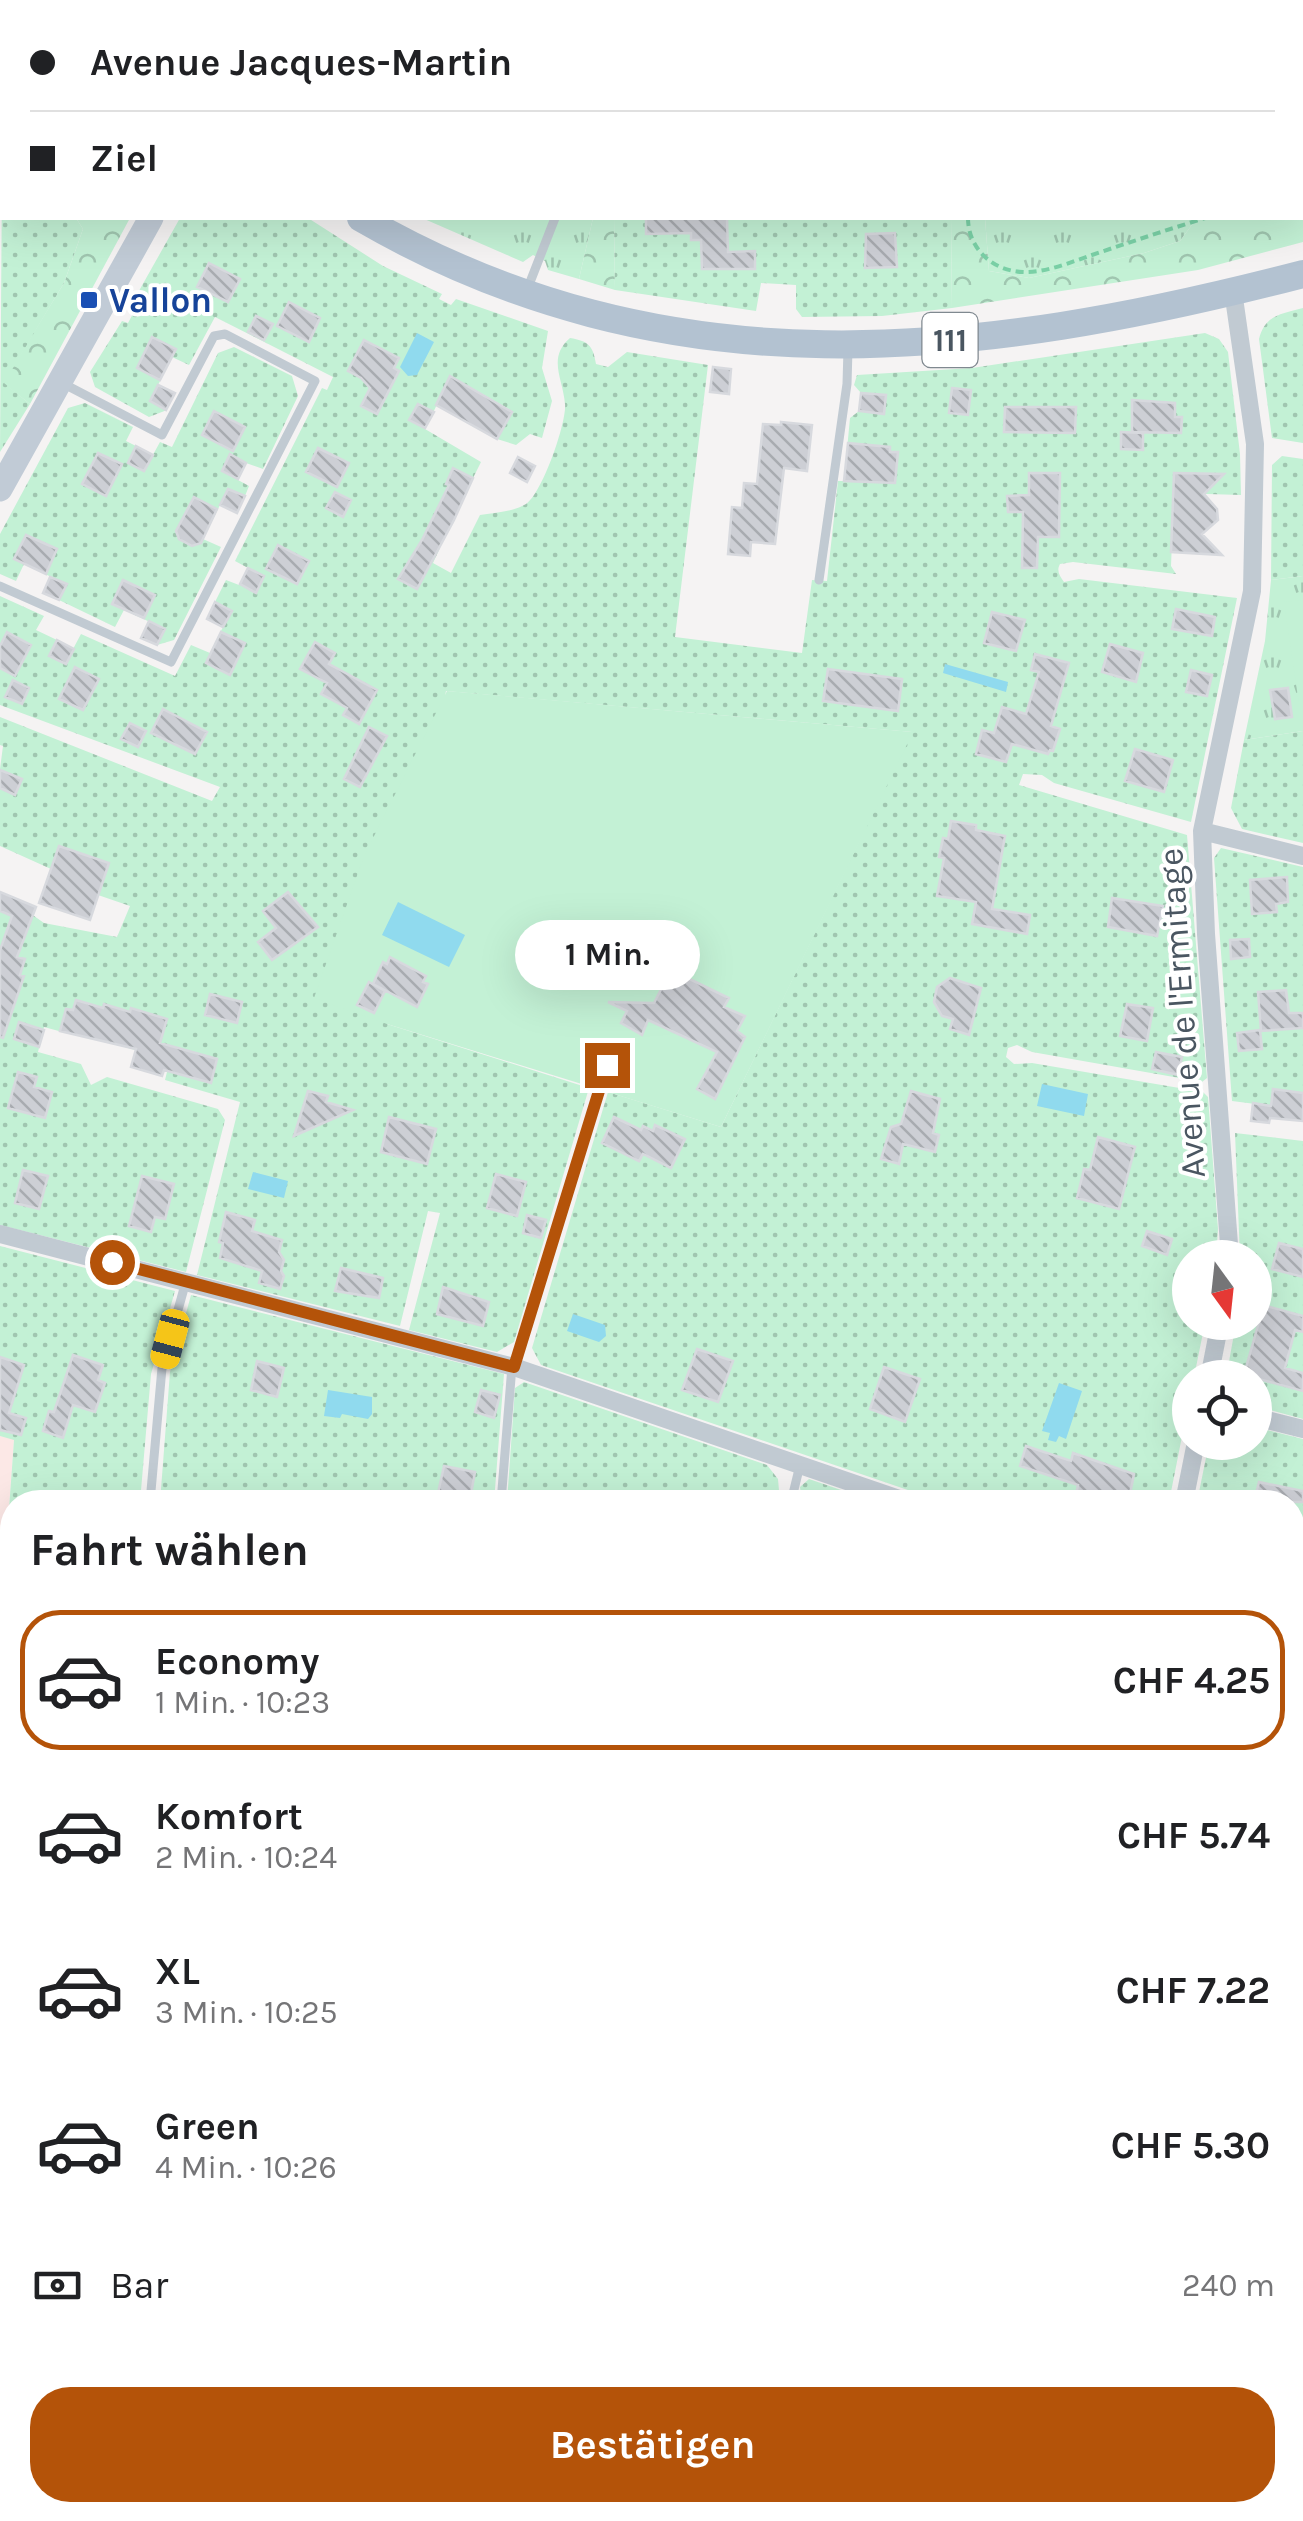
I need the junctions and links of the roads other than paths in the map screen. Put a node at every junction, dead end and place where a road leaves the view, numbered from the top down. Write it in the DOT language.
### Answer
graph roads {
  1 [pos="150,220"];
  2 [pos="366,220"];
  3 [pos="554,220"];
  4 [pos="1303,274"];
  5 [pos="1233,291"];
  6 [pos="526,292"];
  7 [pos="848,346"];
  8 [pos="62,382"];
  9 [pos="0,489"];
  10 [pos="819,580"];
  11 [pos="0,586"];
  12 [pos="1202,832"];
  13 [pos="1303,856"];
  14 [pos="607,1065"];
  15 [pos="0,1234"];
  16 [pos="1229,1240"];
  17 [pos="186,1281"];
  18 [pos="513,1366"];
  19 [pos="1272,1421"];
  20 [pos="1303,1429"];
  21 [pos="1192,1460"];
  22 [pos="800,1465"];
  23 [pos="151,1490"];
  24 [pos="502,1490"];
  25 [pos="794,1490"];
  26 [pos="873,1490"];
  27 [pos="1186,1490"];
  1 -- 8 [label="main road"];
  2 -- 6 [label="main road, 111"];
  3 -- 6 [label="lane"];
  4 -- 5 [label="main road, 111"];
  5 -- 7 [label="main road, 111"];
  5 -- 12 [label="street, Avenue de l'Ermitage"];
  6 -- 7 [label="main road, 111"];
  7 -- 10 [label="lane"];
  8 -- 9 [label="main road"];
  8 -- 11 [label="lane"];
  12 -- 13 [label="street"];
  12 -- 16 [label="street, Avenue de l'Ermitage"];
  14 -- 18 [label="lane"];
  15 -- 17 [label="street"];
  17 -- 18 [label="street"];
  17 -- 23 [label="lane"];
  18 -- 22 [label="street"];
  18 -- 24 [label="lane"];
  19 -- 20 [label="street"];
  21 -- 27 [label="street"];
  22 -- 25 [label="lane"];
  22 -- 26 [label="street"];
}
